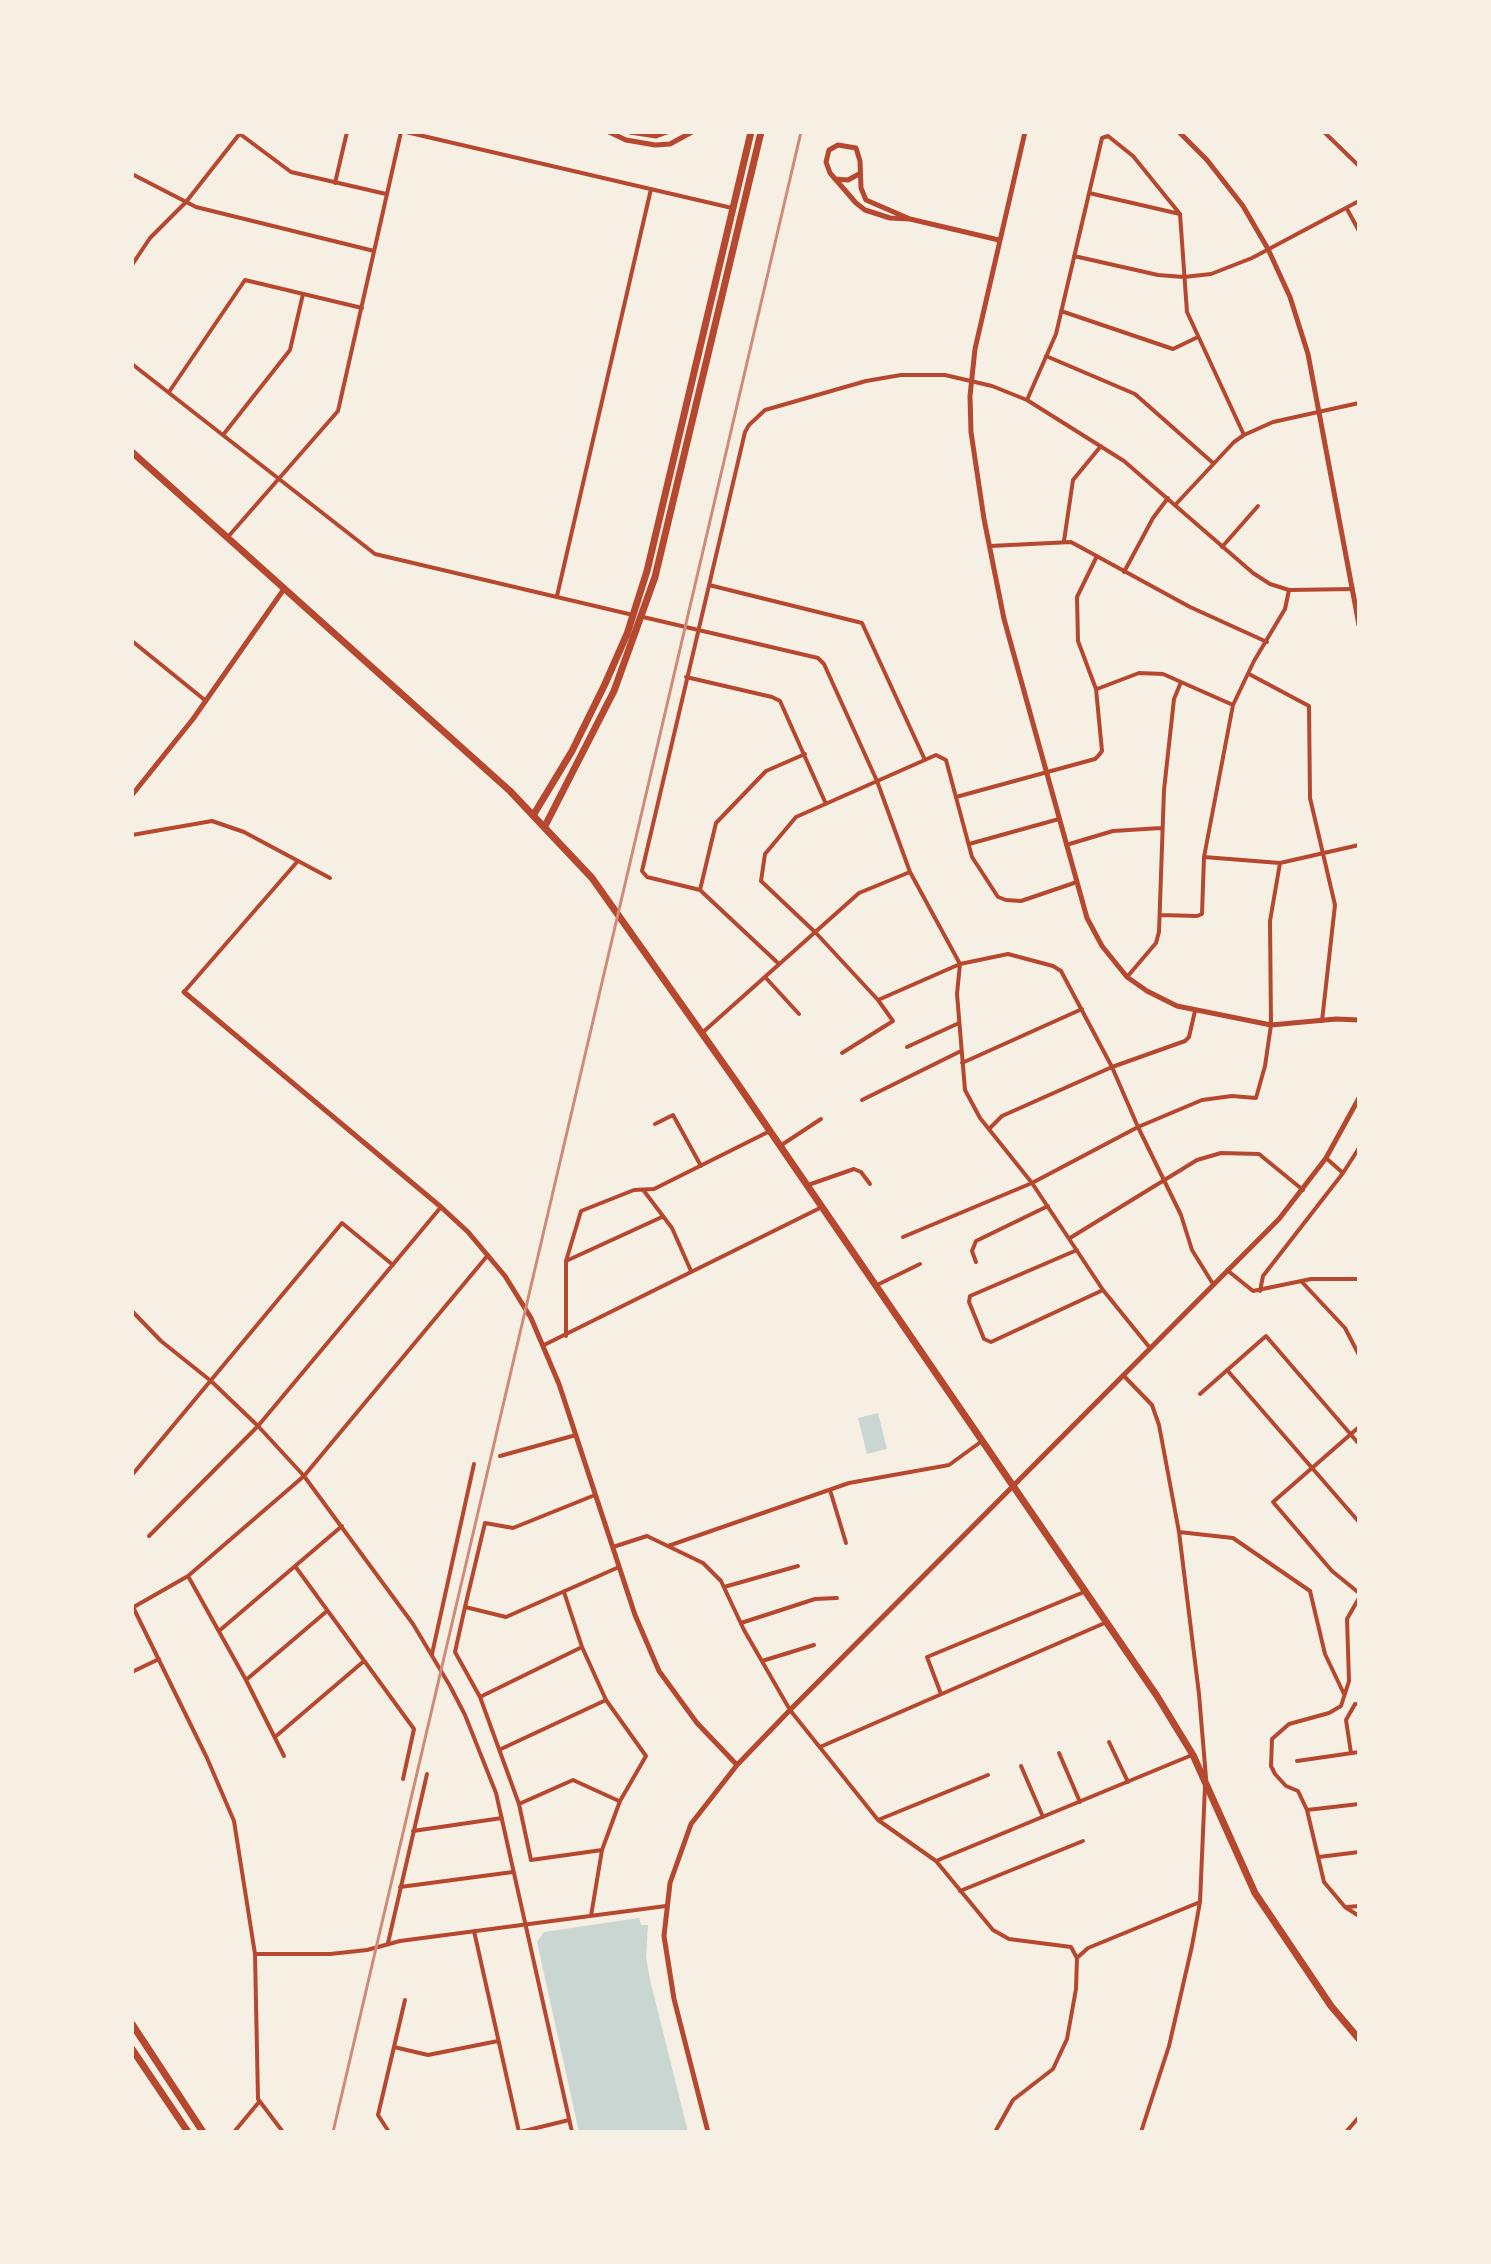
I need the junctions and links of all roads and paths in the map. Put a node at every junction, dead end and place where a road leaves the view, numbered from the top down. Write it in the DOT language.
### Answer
graph roads {
  1 [pos="347,132"];
  2 [pos="404,132"];
  3 [pos="609,132"];
  4 [pos="630,132"];
  5 [pos="667,132"];
  6 [pos="692,132"];
  7 [pos="751,132"];
  8 [pos="761,132"];
  9 [pos="1025,132"];
  10 [pos="1179,132"];
  11 [pos="1324,132"];
  12 [pos="240,133"];
  13 [pos="1359,166"];
  14 [pos="132,174"];
  15 [pos="860,174"];
  16 [pos="835,179"];
  17 [pos="335,183"];
  18 [pos="651,189"];
  19 [pos="1089,193"];
  20 [pos="387,194"];
  21 [pos="1359,201"];
  22 [pos="186,202"];
  23 [pos="1346,207"];
  24 [pos="732,208"];
  25 [pos="1180,214"];
  26 [pos="910,219"];
  27 [pos="1359,231"];
  28 [pos="999,240"];
  29 [pos="1268,249"];
  30 [pos="374,251"];
  31 [pos="1074,256"];
  32 [pos="132,265"];
  33 [pos="1184,277"];
  34 [pos="303,294"];
  35 [pos="362,308"];
  36 [pos="1061,311"];
  37 [pos="1199,337"];
  38 [pos="1046,356"];
  39 [pos="132,364"];
  40 [pos="970,380"];
  41 [pos="169,392"];
  42 [pos="1027,400"];
  43 [pos="1359,403"];
  44 [pos="1319,412"];
  45 [pos="223,435"];
  46 [pos="1244,435"];
  47 [pos="1101,446"];
  48 [pos="132,452"];
  49 [pos="1213,463"];
  50 [pos="279,479"];
  51 [pos="1168,498"];
  52 [pos="1175,505"];
  53 [pos="1258,506"];
  54 [pos="227,538"];
  55 [pos="1064,542"];
  56 [pos="988,546"];
  57 [pos="1222,547"];
  58 [pos="1097,556"];
  59 [pos="1124,572"];
  60 [pos="709,585"];
  61 [pos="1356,588"];
  62 [pos="284,589"];
  63 [pos="1289,590"];
  64 [pos="557,596"];
  65 [pos="633,615"];
  66 [pos="643,617"];
  67 [pos="1359,625"];
  68 [pos="698,630"];
  69 [pos="132,641"];
  70 [pos="1267,642"];
  71 [pos="1249,674"];
  72 [pos="686,677"];
  73 [pos="1181,682"];
  74 [pos="1096,689"];
  75 [pos="206,701"];
  76 [pos="1233,705"];
  77 [pos="805,754"];
  78 [pos="925,760"];
  79 [pos="1046,772"];
  80 [pos="877,781"];
  81 [pos="132,795"];
  82 [pos="956,797"];
  83 [pos="826,804"];
  84 [pos="534,814"];
  85 [pos="1059,819"];
  86 [pos="545,826"];
  87 [pos="1162,827"];
  88 [pos="132,835"];
  89 [pos="969,844"];
  90 [pos="1066,845"];
  91 [pos="1359,845"];
  92 [pos="1323,853"];
  93 [pos="1204,857"];
  94 [pos="297,862"];
  95 [pos="1280,863"];
  96 [pos="910,872"];
  97 [pos="330,878"];
  98 [pos="1077,882"];
  99 [pos="700,890"];
  100 [pos="1160,915"];
  101 [pos="816,933"];
  102 [pos="779,964"];
  103 [pos="960,964"];
  104 [pos="765,977"];
  105 [pos="1127,977"];
  106 [pos="184,992"];
  107 [pos="878,1000"];
  108 [pos="1082,1009"];
  109 [pos="1195,1011"];
  110 [pos="799,1014"];
  111 [pos="1359,1020"];
  112 [pos="1322,1021"];
  113 [pos="959,1023"];
  114 [pos="1271,1025"];
  115 [pos="702,1033"];
  116 [pos="907,1047"];
  117 [pos="961,1051"];
  118 [pos="842,1053"];
  119 [pos="962,1063"];
  120 [pos="1112,1067"];
  121 [pos="1359,1098"];
  122 [pos="862,1100"];
  123 [pos="821,1119"];
  124 [pos="655,1124"];
  125 [pos="1138,1127"];
  126 [pos="990,1128"];
  127 [pos="770,1131"];
  128 [pos="780,1146"];
  129 [pos="1359,1148"];
  130 [pos="1326,1158"];
  131 [pos="701,1166"];
  132 [pos="1343,1173"];
  133 [pos="1165,1181"];
  134 [pos="1032,1183"];
  135 [pos="870,1184"];
  136 [pos="808,1185"];
  137 [pos="643,1190"];
  138 [pos="1303,1190"];
  139 [pos="1048,1206"];
  140 [pos="441,1207"];
  141 [pos="822,1207"];
  142 [pos="662,1217"];
  143 [pos="903,1237"];
  144 [pos="1070,1238"];
  145 [pos="1077,1250"];
  146 [pos="488,1255"];
  147 [pos="566,1261"];
  148 [pos="976,1262"];
  149 [pos="920,1264"];
  150 [pos="393,1265"];
  151 [pos="1227,1270"];
  152 [pos="691,1271"];
  153 [pos="1359,1279"];
  154 [pos="1301,1281"];
  155 [pos="1213,1284"];
  156 [pos="875,1286"];
  157 [pos="1103,1290"];
  158 [pos="1260,1291"];
  159 [pos="132,1311"];
  160 [pos="566,1336"];
  161 [pos="544,1345"];
  162 [pos="1150,1348"];
  163 [pos="1359,1355"];
  164 [pos="1227,1370"];
  165 [pos="1123,1375"];
  166 [pos="211,1381"];
  167 [pos="1200,1394"];
  168 [pos="258,1426"];
  169 [pos="1359,1427"];
  170 [pos="1350,1434"];
  171 [pos="576,1435"];
  172 [pos="982,1441"];
  173 [pos="1359,1444"];
  174 [pos="500,1456"];
  175 [pos="474,1464"];
  176 [pos="1311,1468"];
  177 [pos="132,1475"];
  178 [pos="304,1476"];
  179 [pos="1013,1486"];
  180 [pos="830,1490"];
  181 [pos="595,1495"];
  182 [pos="1359,1522"];
  183 [pos="342,1526"];
  184 [pos="1179,1532"];
  185 [pos="149,1536"];
  186 [pos="846,1543"];
  187 [pos="613,1547"];
  188 [pos="666,1547"];
  189 [pos="295,1566"];
  190 [pos="798,1566"];
  191 [pos="619,1567"];
  192 [pos="188,1576"];
  193 [pos="724,1587"];
  194 [pos="563,1592"];
  195 [pos="1086,1592"];
  196 [pos="1359,1595"];
  197 [pos="837,1598"];
  198 [pos="132,1607"];
  199 [pos="465,1607"];
  200 [pos="327,1611"];
  201 [pos="1108,1622"];
  202 [pos="741,1623"];
  203 [pos="219,1631"];
  204 [pos="814,1645"];
  205 [pos="582,1647"];
  206 [pos="432,1654"];
  207 [pos="159,1659"];
  208 [pos="364,1661"];
  209 [pos="762,1661"];
  210 [pos="132,1672"];
  211 [pos="246,1680"];
  212 [pos="941,1694"];
  213 [pos="1344,1694"];
  214 [pos="480,1697"];
  215 [pos="606,1700"];
  216 [pos="1359,1704"];
  217 [pos="790,1710"];
  218 [pos="275,1737"];
  219 [pos="1109,1742"];
  220 [pos="820,1747"];
  221 [pos="501,1749"];
  222 [pos="1359,1752"];
  223 [pos="1059,1753"];
  224 [pos="1351,1753"];
  225 [pos="1193,1755"];
  226 [pos="284,1756"];
  227 [pos="1297,1761"];
  228 [pos="737,1765"];
  229 [pos="1021,1766"];
  230 [pos="427,1774"];
  231 [pos="988,1775"];
  232 [pos="403,1779"];
  233 [pos="1206,1781"];
  234 [pos="1128,1782"];
  235 [pos="620,1801"];
  236 [pos="1080,1802"];
  237 [pos="519,1804"];
  238 [pos="1359,1804"];
  239 [pos="1307,1810"];
  240 [pos="1043,1817"];
  241 [pos="502,1818"];
  242 [pos="878,1820"];
  243 [pos="413,1831"];
  244 [pos="1083,1841"];
  245 [pos="602,1850"];
  246 [pos="1359,1852"];
  247 [pos="1319,1857"];
  248 [pos="936,1861"];
  249 [pos="513,1872"];
  250 [pos="400,1887"];
  251 [pos="960,1891"];
  252 [pos="1200,1902"];
  253 [pos="666,1906"];
  254 [pos="1359,1906"];
  255 [pos="1345,1907"];
  256 [pos="591,1916"];
  257 [pos="1359,1916"];
  258 [pos="525,1925"];
  259 [pos="474,1931"];
  260 [pos="388,1944"];
  261 [pos="255,1954"];
  262 [pos="1077,1958"];
  263 [pos="405,2000"];
  264 [pos="132,2024"];
  265 [pos="1358,2037"];
  266 [pos="498,2041"];
  267 [pos="394,2047"];
  268 [pos="132,2049"];
  269 [pos="259,2102"];
  270 [pos="1359,2117"];
  271 [pos="569,2120"];
  272 [pos="188,2132"];
  273 [pos="203,2132"];
  274 [pos="234,2132"];
  275 [pos="283,2132"];
  276 [pos="389,2132"];
  277 [pos="519,2132"];
  278 [pos="572,2132"];
  279 [pos="708,2132"];
  280 [pos="995,2132"];
  281 [pos="1141,2132"];
  282 [pos="1346,2132"];
  1 -- 17 [label="street"];
  2 -- 18 [label="street"];
  2 -- 20 [label="street"];
  3 -- 6 [label="street"];
  4 -- 5 [label="street"];
  7 -- 24 [label="main road"];
  8 -- 66 [label="main road"];
  9 -- 28 [label="street"];
  10 -- 29 [label="street"];
  11 -- 13 [label="street"];
  12 -- 17 [label="street"];
  12 -- 22 [label="street"];
  14 -- 22 [label="street"];
  15 -- 16 [label="street"];
  15 -- 16 [label="street"];
  15 -- 26 [label="street"];
  16 -- 26 [label="street"];
  17 -- 20 [label="street"];
  18 -- 24 [label="street"];
  18 -- 64 [label="street"];
  19 -- 25 [label="street"];
  19 -- 25 [label="street"];
  19 -- 31 [label="street"];
  20 -- 30 [label="street"];
  21 -- 23 [label="street"];
  22 -- 30 [label="street"];
  22 -- 32 [label="street"];
  23 -- 27 [label="street"];
  23 -- 29 [label="street"];
  24 -- 65 [label="main road"];
  25 -- 33 [label="street"];
  26 -- 28 [label="street"];
  28 -- 40 [label="street"];
  29 -- 33 [label="street"];
  29 -- 44 [label="street"];
  30 -- 35 [label="street"];
  31 -- 33 [label="street"];
  31 -- 36 [label="street"];
  33 -- 37 [label="street"];
  34 -- 35 [label="street"];
  34 -- 41 [label="street"];
  34 -- 45 [label="street"];
  35 -- 50 [label="street"];
  36 -- 37 [label="street"];
  36 -- 38 [label="street"];
  37 -- 46 [label="street"];
  38 -- 42 [label="street"];
  38 -- 49 [label="street"];
  39 -- 41 [label="street"];
  40 -- 42 [label="street"];
  40 -- 56 [label="street"];
  40 -- 60 [label="street"];
  41 -- 45 [label="street"];
  42 -- 47 [label="street"];
  43 -- 44 [label="street"];
  44 -- 46 [label="street"];
  44 -- 61 [label="street"];
  45 -- 50 [label="street"];
  46 -- 49 [label="street"];
  47 -- 51 [label="street"];
  47 -- 55 [label="street"];
  48 -- 54 [label="main road"];
  49 -- 52 [label="street"];
  50 -- 54 [label="street"];
  50 -- 64 [label="street"];
  51 -- 52 [label="street"];
  51 -- 59 [label="street"];
  52 -- 57 [label="street"];
  53 -- 57 [label="street"];
  54 -- 62 [label="main road"];
  55 -- 56 [label="street"];
  55 -- 58 [label="street"];
  56 -- 79 [label="street"];
  57 -- 63 [label="street"];
  58 -- 59 [label="street"];
  58 -- 74 [label="street"];
  59 -- 70 [label="street"];
  60 -- 68 [label="street"];
  60 -- 78 [label="street"];
  61 -- 63 [label="street"];
  61 -- 67 [label="street"];
  62 -- 75 [label="street"];
  62 -- 84 [label="main road"];
  63 -- 70 [label="street"];
  64 -- 65 [label="street"];
  65 -- 84 [label="main road"];
  66 -- 68 [label="street"];
  66 -- 86 [label="main road"];
  68 -- 72 [label="street"];
  68 -- 80 [label="street"];
  69 -- 75 [label="street"];
  70 -- 71 [label="street"];
  71 -- 76 [label="street"];
  71 -- 92 [label="street"];
  72 -- 77 [label="street"];
  72 -- 99 [label="street"];
  73 -- 74 [label="street"];
  73 -- 76 [label="street"];
  73 -- 87 [label="street"];
  74 -- 79 [label="street"];
  75 -- 81 [label="street"];
  76 -- 93 [label="street"];
  77 -- 83 [label="street"];
  77 -- 99 [label="street"];
  78 -- 80 [label="street"];
  78 -- 82 [label="street"];
  79 -- 82 [label="street"];
  79 -- 85 [label="street"];
  80 -- 83 [label="street"];
  80 -- 96 [label="street"];
  82 -- 89 [label="street"];
  83 -- 101 [label="street"];
  84 -- 86 [label="main road"];
  85 -- 89 [label="street"];
  85 -- 90 [label="street"];
  86 -- 115 [label="main road"];
  87 -- 90 [label="street"];
  87 -- 100 [label="street"];
  88 -- 94 [label="street"];
  89 -- 98 [label="street"];
  90 -- 98 [label="street"];
  91 -- 92 [label="street"];
  92 -- 95 [label="street"];
  92 -- 112 [label="street"];
  93 -- 95 [label="street"];
  93 -- 100 [label="street"];
  94 -- 97 [label="street"];
  94 -- 106 [label="street"];
  95 -- 114 [label="street"];
  96 -- 101 [label="street"];
  96 -- 103 [label="street"];
  98 -- 105 [label="street"];
  99 -- 102 [label="street"];
  100 -- 105 [label="street"];
  101 -- 102 [label="street"];
  101 -- 107 [label="street"];
  102 -- 104 [label="street"];
  103 -- 107 [label="street"];
  103 -- 108 [label="street"];
  103 -- 113 [label="street"];
  104 -- 110 [label="street"];
  104 -- 115 [label="street"];
  105 -- 109 [label="street"];
  106 -- 140 [label="street"];
  107 -- 118 [label="street"];
  108 -- 119 [label="street"];
  108 -- 120 [label="street"];
  109 -- 114 [label="street"];
  109 -- 120 [label="street"];
  111 -- 112 [label="street"];
  112 -- 114 [label="street"];
  113 -- 116 [label="street"];
  113 -- 117 [label="street"];
  114 -- 125 [label="street"];
  115 -- 127 [label="main road"];
  117 -- 119 [label="street"];
  117 -- 122 [label="street"];
  119 -- 126 [label="street"];
  120 -- 125 [label="street"];
  120 -- 126 [label="street"];
  121 -- 130 [label="street"];
  123 -- 128 [label="street"];
  124 -- 131 [label="street"];
  125 -- 133 [label="street"];
  125 -- 134 [label="street"];
  126 -- 134 [label="street"];
  127 -- 128 [label="main road"];
  127 -- 131 [label="street"];
  128 -- 136 [label="main road"];
  129 -- 132 [label="street"];
  130 -- 132 [label="street"];
  130 -- 138 [label="street"];
  131 -- 137 [label="street"];
  132 -- 158 [label="street"];
  133 -- 138 [label="street"];
  133 -- 144 [label="street"];
  133 -- 155 [label="street"];
  134 -- 139 [label="street"];
  134 -- 143 [label="street"];
  135 -- 136 [label="street"];
  136 -- 141 [label="main road"];
  137 -- 142 [label="street"];
  137 -- 147 [label="street"];
  138 -- 151 [label="street"];
  139 -- 144 [label="street"];
  139 -- 148 [label="street"];
  140 -- 146 [label="street"];
  140 -- 150 [label="street"];
  141 -- 152 [label="street"];
  141 -- 156 [label="main road"];
  142 -- 147 [label="street"];
  142 -- 152 [label="street"];
  144 -- 145 [label="street"];
  145 -- 157 [label="street"];
  145 -- 157 [label="street"];
  146 -- 161 [label="street"];
  146 -- 178 [label="street"];
  147 -- 160 [label="street"];
  149 -- 156 [label="street"];
  150 -- 166 [label="street"];
  150 -- 168 [label="street"];
  151 -- 155 [label="street"];
  151 -- 158 [label="street"];
  152 -- 160 [label="street"];
  153 -- 154 [label="street"];
  154 -- 158 [label="street"];
  154 -- 163 [label="street"];
  155 -- 162 [label="street"];
  156 -- 172 [label="main road"];
  157 -- 162 [label="street"];
  159 -- 166 [label="street"];
  160 -- 161 [label="street"];
  161 -- 171 [label="street"];
  162 -- 165 [label="street"];
  164 -- 167 [label="street"];
  164 -- 170 [label="street"];
  164 -- 176 [label="street"];
  165 -- 179 [label="street"];
  165 -- 184 [label="street"];
  166 -- 168 [label="street"];
  166 -- 177 [label="street"];
  168 -- 178 [label="street"];
  168 -- 185 [label="street"];
  169 -- 170 [label="street"];
  170 -- 173 [label="street"];
  170 -- 176 [label="street"];
  171 -- 174 [label="street"];
  171 -- 181 [label="street"];
  172 -- 179 [label="main road"];
  172 -- 180 [label="street"];
  175 -- 206 [label="street"];
  176 -- 182 [label="street"];
  176 -- 196 [label="street"];
  178 -- 183 [label="street"];
  178 -- 192 [label="street"];
  179 -- 195 [label="main road"];
  179 -- 217 [label="street"];
  180 -- 186 [label="street"];
  180 -- 188 [label="street"];
  181 -- 187 [label="street"];
  181 -- 199 [label="street"];
  183 -- 189 [label="street"];
  183 -- 206 [label="street"];
  184 -- 213 [label="street"];
  184 -- 233 [label="street"];
  187 -- 188 [label="street"];
  187 -- 191 [label="street"];
  188 -- 193 [label="street"];
  189 -- 200 [label="street"];
  189 -- 203 [label="street"];
  190 -- 193 [label="street"];
  191 -- 194 [label="street"];
  191 -- 228 [label="street"];
  192 -- 198 [label="street"];
  192 -- 203 [label="street"];
  193 -- 202 [label="street"];
  194 -- 199 [label="street"];
  194 -- 205 [label="street"];
  195 -- 201 [label="main road"];
  195 -- 212 [label="street"];
  196 -- 213 [label="street"];
  197 -- 202 [label="street"];
  198 -- 207 [label="street"];
  199 -- 214 [label="street"];
  200 -- 208 [label="street"];
  200 -- 211 [label="street"];
  201 -- 212 [label="street"];
  201 -- 225 [label="main road"];
  202 -- 209 [label="street"];
  203 -- 211 [label="street"];
  204 -- 209 [label="street"];
  205 -- 214 [label="street"];
  205 -- 215 [label="street"];
  206 -- 241 [label="street"];
  207 -- 210 [label="street"];
  207 -- 261 [label="street"];
  208 -- 218 [label="street"];
  208 -- 232 [label="street"];
  209 -- 217 [label="street"];
  211 -- 218 [label="street"];
  212 -- 220 [label="street"];
  213 -- 239 [label="street"];
  214 -- 221 [label="street"];
  215 -- 221 [label="street"];
  215 -- 235 [label="street"];
  216 -- 224 [label="street"];
  217 -- 220 [label="street"];
  217 -- 228 [label="street"];
  218 -- 226 [label="street"];
  219 -- 234 [label="street"];
  220 -- 242 [label="street"];
  221 -- 237 [label="street"];
  222 -- 224 [label="street"];
  223 -- 236 [label="street"];
  224 -- 227 [label="street"];
  225 -- 233 [label="main road"];
  225 -- 234 [label="street"];
  228 -- 253 [label="street"];
  229 -- 240 [label="street"];
  230 -- 243 [label="street"];
  231 -- 242 [label="street"];
  233 -- 252 [label="street"];
  233 -- 265 [label="main road"];
  234 -- 236 [label="street"];
  235 -- 237 [label="street"];
  235 -- 245 [label="street"];
  236 -- 240 [label="street"];
  237 -- 245 [label="street"];
  238 -- 239 [label="street"];
  239 -- 247 [label="street"];
  240 -- 248 [label="street"];
  241 -- 243 [label="street"];
  241 -- 249 [label="street"];
  242 -- 248 [label="street"];
  243 -- 250 [label="street"];
  244 -- 251 [label="street"];
  245 -- 256 [label="street"];
  246 -- 247 [label="street"];
  247 -- 255 [label="street"];
  248 -- 251 [label="street"];
  249 -- 250 [label="street"];
  249 -- 258 [label="street"];
  250 -- 260 [label="street"];
  251 -- 262 [label="street"];
  252 -- 262 [label="street"];
  252 -- 281 [label="street"];
  253 -- 256 [label="street"];
  253 -- 279 [label="street"];
  254 -- 255 [label="street"];
  255 -- 257 [label="street"];
  256 -- 258 [label="street"];
  258 -- 259 [label="street"];
  258 -- 271 [label="street"];
  259 -- 260 [label="street"];
  259 -- 266 [label="street"];
  260 -- 261 [label="street"];
  261 -- 269 [label="street"];
  262 -- 280 [label="street"];
  263 -- 267 [label="street"];
  264 -- 273 [label="main road"];
  266 -- 267 [label="street"];
  266 -- 277 [label="street"];
  267 -- 276 [label="street"];
  268 -- 272 [label="main road"];
  269 -- 274 [label="street"];
  269 -- 275 [label="street"];
  270 -- 282 [label="street"];
  271 -- 277 [label="street"];
  271 -- 278 [label="street"];
}
